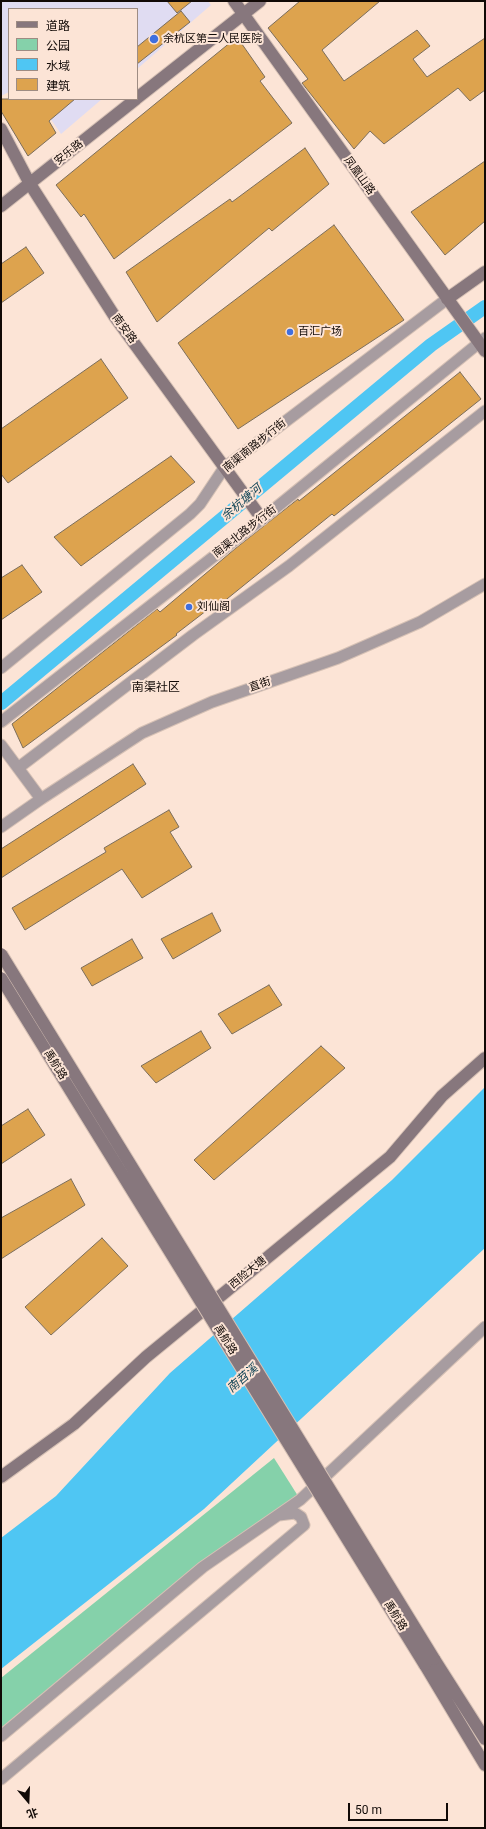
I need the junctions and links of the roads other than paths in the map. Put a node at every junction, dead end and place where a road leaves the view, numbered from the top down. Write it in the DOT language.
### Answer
graph roads {
  1 [pos="234,1"];
  2 [pos="260,1"];
  3 [pos="243,15"];
  4 [pos="138,98"];
  5 [pos="136,100"];
  6 [pos="1,129"];
  7 [pos="30,184"];
  8 [pos="1,206"];
  9 [pos="485,272"];
  10 [pos="447,299"];
  11 [pos="480,341"];
  12 [pos="485,411"];
  13 [pos="226,470"];
  14 [pos="262,519"];
  15 [pos="485,584"];
  16 [pos="1,668"];
  17 [pos="1,722"];
  18 [pos="1,745"];
  19 [pos="18,768"];
  20 [pos="41,799"];
  21 [pos="1,827"];
  22 [pos="1,954"];
  23 [pos="1,978"];
  24 [pos="485,1058"];
  25 [pos="485,1327"];
  26 [pos="1,1477"];
  27 [pos="276,1516"];
  28 [pos="430,1662"];
  29 [pos="1,1736"];
  30 [pos="485,1739"];
  31 [pos="485,1765"];
  32 [pos="1,1779"];
  1 -- 3 [label="street, 凤凰山路"];
  2 -- 3 [label="street, 安乐路"];
  3 -- 4 [label="street, 安乐路"];
  3 -- 10 [label="street, 凤凰山路"];
  5 -- 7 [label="street, 安乐路"];
  6 -- 7 [label="street, 南安路"];
  7 -- 8 [label="street, 安乐路"];
  7 -- 13 [label="street, 南安路"];
  9 -- 10 [label="street"];
  10 -- 11 [label="street, 凤凰山路"];
  10 -- 13 [label="street, 南渠南路步行街"];
  11 -- 14 [label="street, 南渠北路步行街"];
  12 -- 19 [label="street"];
  13 -- 14 [label="street, 南安路"];
  13 -- 16 [label="street, 南渠南路步行街"];
  14 -- 17 [label="street, 南渠北路步行街"];
  15 -- 20 [label="street, 直街"];
  18 -- 19 [label="street"];
  19 -- 20 [label="street"];
  20 -- 21 [label="street, 直街"];
  22 -- 28 [label="street, bridge"];
  23 -- 28 [label="street, 禹航路, bridge"];
  24 -- 26 [label="street, 西险大塘"];
  25 -- 27 [label="street"];
  27 -- 29 [label="street"];
  27 -- 32 [label="street"];
  28 -- 30 [label="street, 禹航路"];
  28 -- 31 [label="street, 禹航路"];
}
